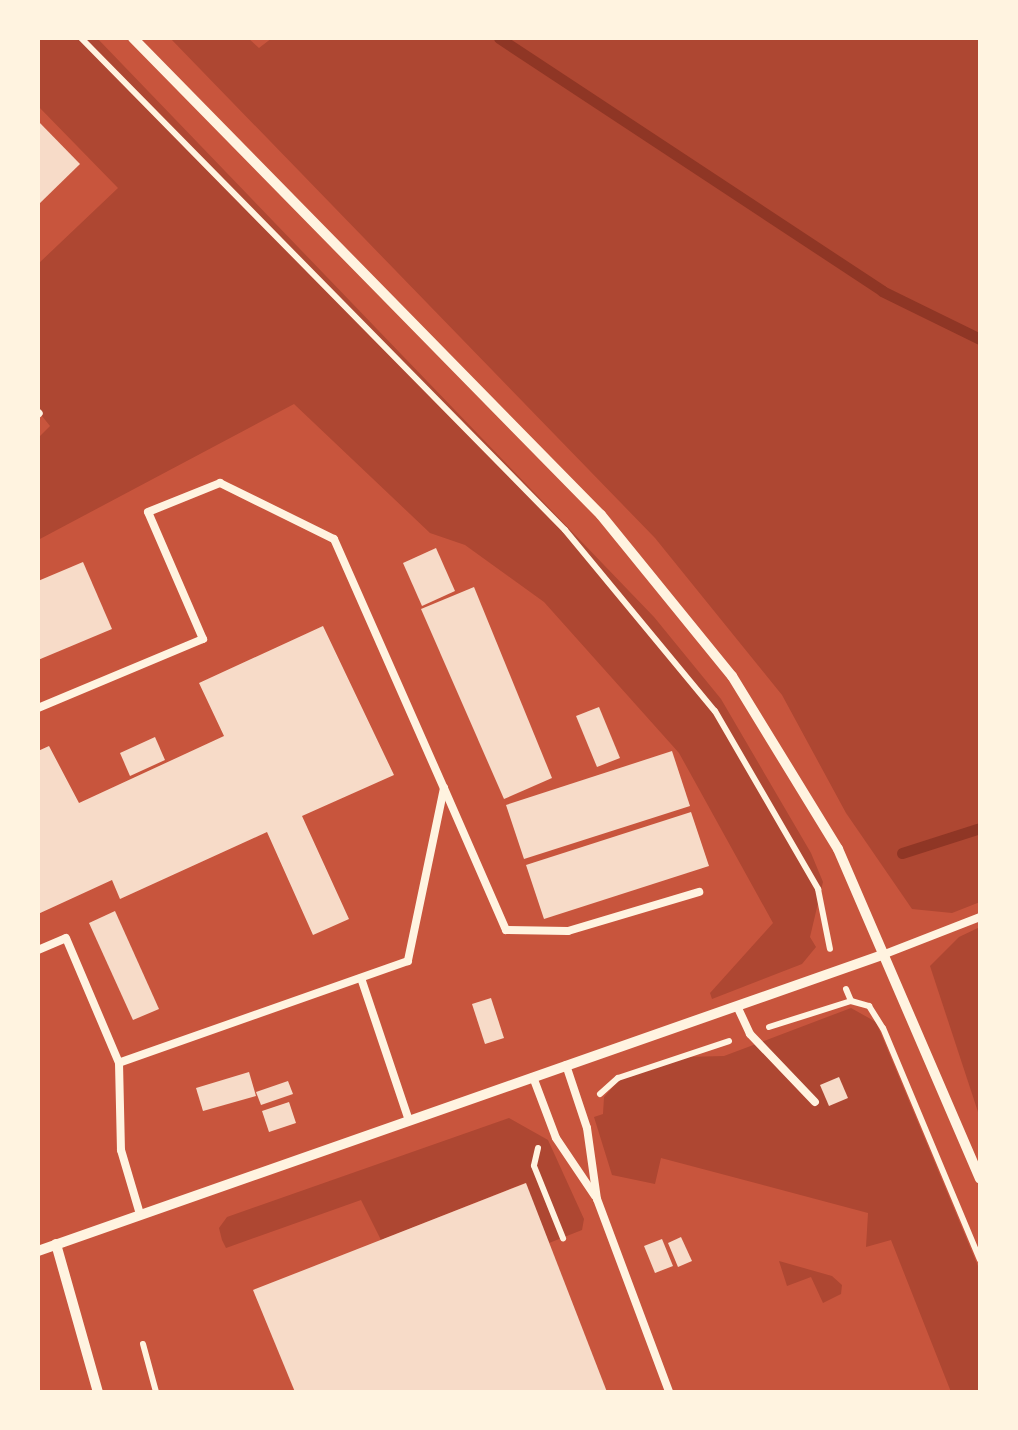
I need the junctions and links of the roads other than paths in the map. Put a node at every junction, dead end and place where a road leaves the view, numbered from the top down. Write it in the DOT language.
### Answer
graph roads {
  1 [pos="133,38"];
  2 [pos="38,708"];
  3 [pos="444,788"];
  4 [pos="699,892"];
  5 [pos="980,917"];
  6 [pos="38,950"];
  7 [pos="885,954"];
  8 [pos="361,978"];
  9 [pos="737,1006"];
  10 [pos="119,1064"];
  11 [pos="566,1065"];
  12 [pos="533,1076"];
  13 [pos="815,1102"];
  14 [pos="408,1118"];
  15 [pos="980,1179"];
  16 [pos="597,1199"];
  17 [pos="140,1214"];
  18 [pos="56,1244"];
  19 [pos="38,1251"];
  20 [pos="98,1392"];
  21 [pos="669,1392"];
  1 -- 7 [label="street"];
  2 -- 3 [label="lane"];
  3 -- 4 [label="lane"];
  3 -- 8 [label="lane"];
  5 -- 7 [label="lane"];
  6 -- 10 [label="lane"];
  7 -- 9 [label="street"];
  7 -- 15 [label="street"];
  8 -- 10 [label="lane"];
  8 -- 14 [label="lane"];
  9 -- 11 [label="street"];
  9 -- 13 [label="lane"];
  10 -- 17 [label="lane"];
  11 -- 12 [label="street"];
  11 -- 16 [label="lane"];
  12 -- 14 [label="street"];
  12 -- 16 [label="lane"];
  14 -- 17 [label="street"];
  16 -- 21 [label="lane"];
  17 -- 18 [label="street"];
  18 -- 19 [label="street"];
  18 -- 20 [label="street"];
}
